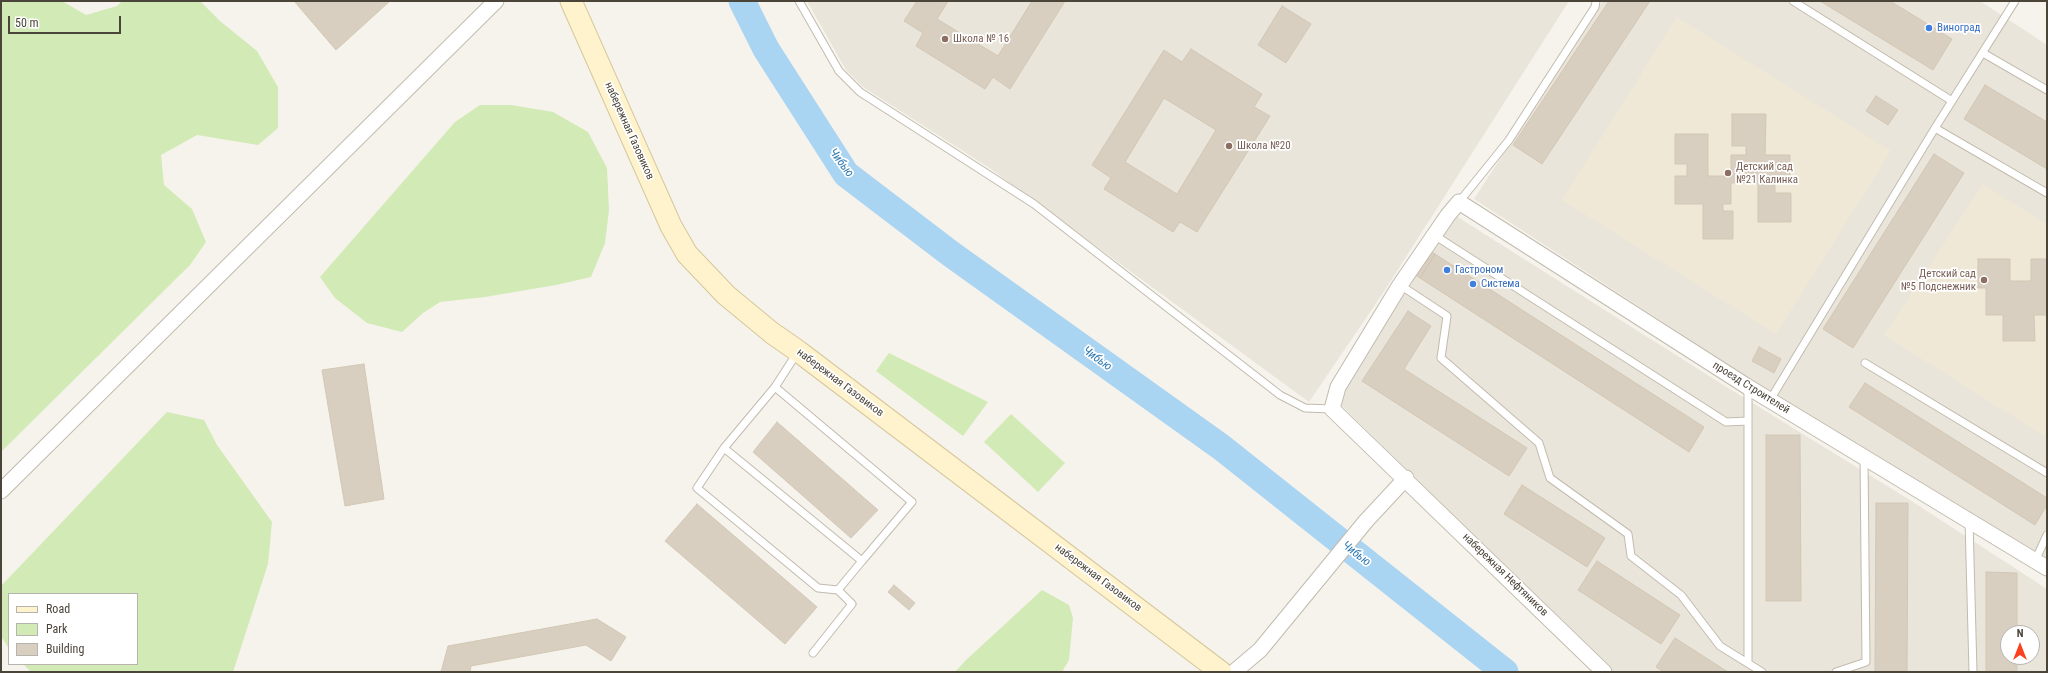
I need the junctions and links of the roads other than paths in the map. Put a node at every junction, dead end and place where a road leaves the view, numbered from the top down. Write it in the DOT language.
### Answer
graph roads {
  1 [pos="496,1"];
  2 [pos="571,1"];
  3 [pos="799,1"];
  4 [pos="1596,1"];
  5 [pos="1793,1"];
  6 [pos="2015,1"];
  7 [pos="1983,53"];
  8 [pos="2047,90"];
  9 [pos="1952,101"];
  10 [pos="1935,128"];
  11 [pos="2047,193"];
  12 [pos="1459,202"];
  13 [pos="1434,235"];
  14 [pos="1400,285"];
  15 [pos="798,351"];
  16 [pos="1865,363"];
  17 [pos="775,387"];
  18 [pos="1748,387"];
  19 [pos="1770,400"];
  20 [pos="1332,409"];
  21 [pos="1748,421"];
  22 [pos="724,448"];
  23 [pos="1864,457"];
  24 [pos="2047,473"];
  25 [pos="1406,478"];
  26 [pos="1,491"];
  27 [pos="1969,520"];
  28 [pos="2047,535"];
  29 [pos="862,562"];
  30 [pos="2041,564"];
  31 [pos="838,590"];
  32 [pos="813,652"];
  33 [pos="1748,663"];
  34 [pos="1221,672"];
  35 [pos="1234,672"];
  36 [pos="1604,672"];
  37 [pos="1762,672"];
  38 [pos="1836,672"];
  39 [pos="1973,672"];
  1 -- 26 [label="street"];
  2 -- 15 [label="main road, набережная Газовиков"];
  3 -- 20 [label="lane"];
  4 -- 12 [label="lane"];
  5 -- 9 [label="lane"];
  6 -- 7 [label="lane"];
  7 -- 8 [label="lane"];
  7 -- 9 [label="lane"];
  9 -- 10 [label="lane"];
  10 -- 11 [label="lane"];
  10 -- 19 [label="lane"];
  12 -- 13 [label="street"];
  12 -- 18 [label="street, проезд Строителей"];
  13 -- 14 [label="street"];
  13 -- 21 [label="lane"];
  14 -- 20 [label="street"];
  14 -- 33 [label="lane"];
  15 -- 17 [label="lane"];
  15 -- 34 [label="main road, набережная Газовиков"];
  16 -- 24 [label="lane"];
  17 -- 22 [label="lane"];
  17 -- 29 [label="lane"];
  18 -- 19 [label="street, проезд Строителей"];
  18 -- 21 [label="lane"];
  19 -- 23 [label="street, проезд Строителей"];
  20 -- 25 [label="street, набережная Нефтяников"];
  21 -- 33 [label="lane"];
  22 -- 29 [label="lane"];
  22 -- 31 [label="lane"];
  23 -- 27 [label="street, проезд Строителей"];
  23 -- 38 [label="lane"];
  25 -- 35 [label="street"];
  25 -- 36 [label="street, набережная Нефтяников"];
  27 -- 30 [label="street, проезд Строителей"];
  27 -- 39 [label="lane"];
  28 -- 30 [label="lane"];
  29 -- 31 [label="lane"];
  31 -- 32 [label="lane"];
  33 -- 37 [label="lane"];
}
